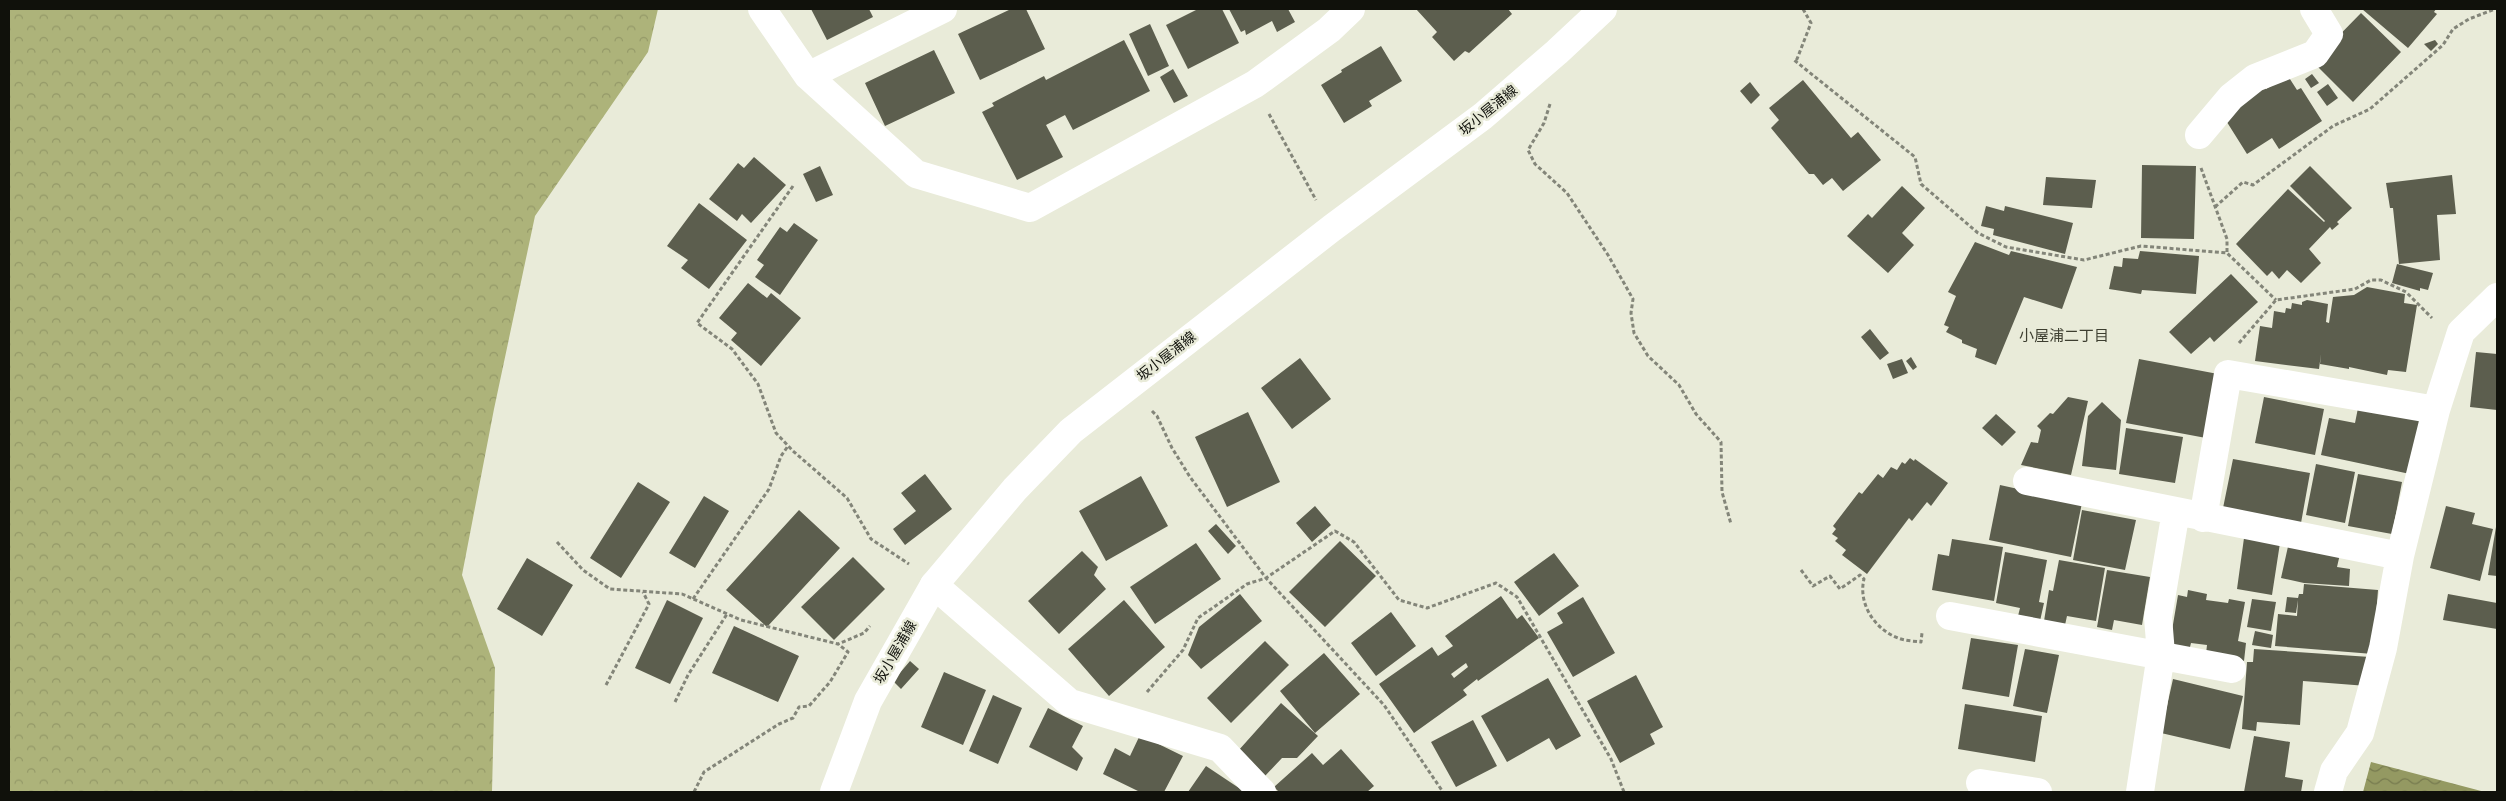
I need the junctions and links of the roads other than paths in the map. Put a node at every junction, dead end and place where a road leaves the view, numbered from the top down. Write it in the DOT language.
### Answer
graph roads {
  1 [pos="762,9"];
  2 [pos="943,9"];
  3 [pos="1352,9"];
  4 [pos="1603,9"];
  5 [pos="2314,9"];
  6 [pos="808,76"];
  7 [pos="2199,135"];
  8 [pos="2497,297"];
  9 [pos="2436,410"];
  10 [pos="2026,481"];
  11 [pos="2176,511"];
  12 [pos="2203,518"];
  13 [pos="2400,556"];
  14 [pos="934,585"];
  15 [pos="1950,616"];
  16 [pos="2161,654"];
  17 [pos="2232,669"];
  18 [pos="1980,783"];
  19 [pos="834,792"];
  20 [pos="1262,792"];
  21 [pos="2038,792"];
  22 [pos="2140,792"];
  23 [pos="2328,792"];
  1 -- 6 [label="street"];
  2 -- 6 [label="street"];
  3 -- 6 [label="street"];
  4 -- 14 [label="street, 坂小屋浦線"];
  5 -- 7 [label="street"];
  8 -- 9 [label="street"];
  9 -- 12 [label="street"];
  9 -- 13 [label="street"];
  10 -- 11 [label="street"];
  11 -- 12 [label="street"];
  11 -- 16 [label="street"];
  12 -- 13 [label="street"];
  13 -- 23 [label="street"];
  14 -- 19 [label="street, 坂小屋浦線"];
  14 -- 20 [label="street"];
  15 -- 16 [label="street"];
  16 -- 17 [label="street"];
  16 -- 22 [label="street"];
  18 -- 21 [label="street"];
}
